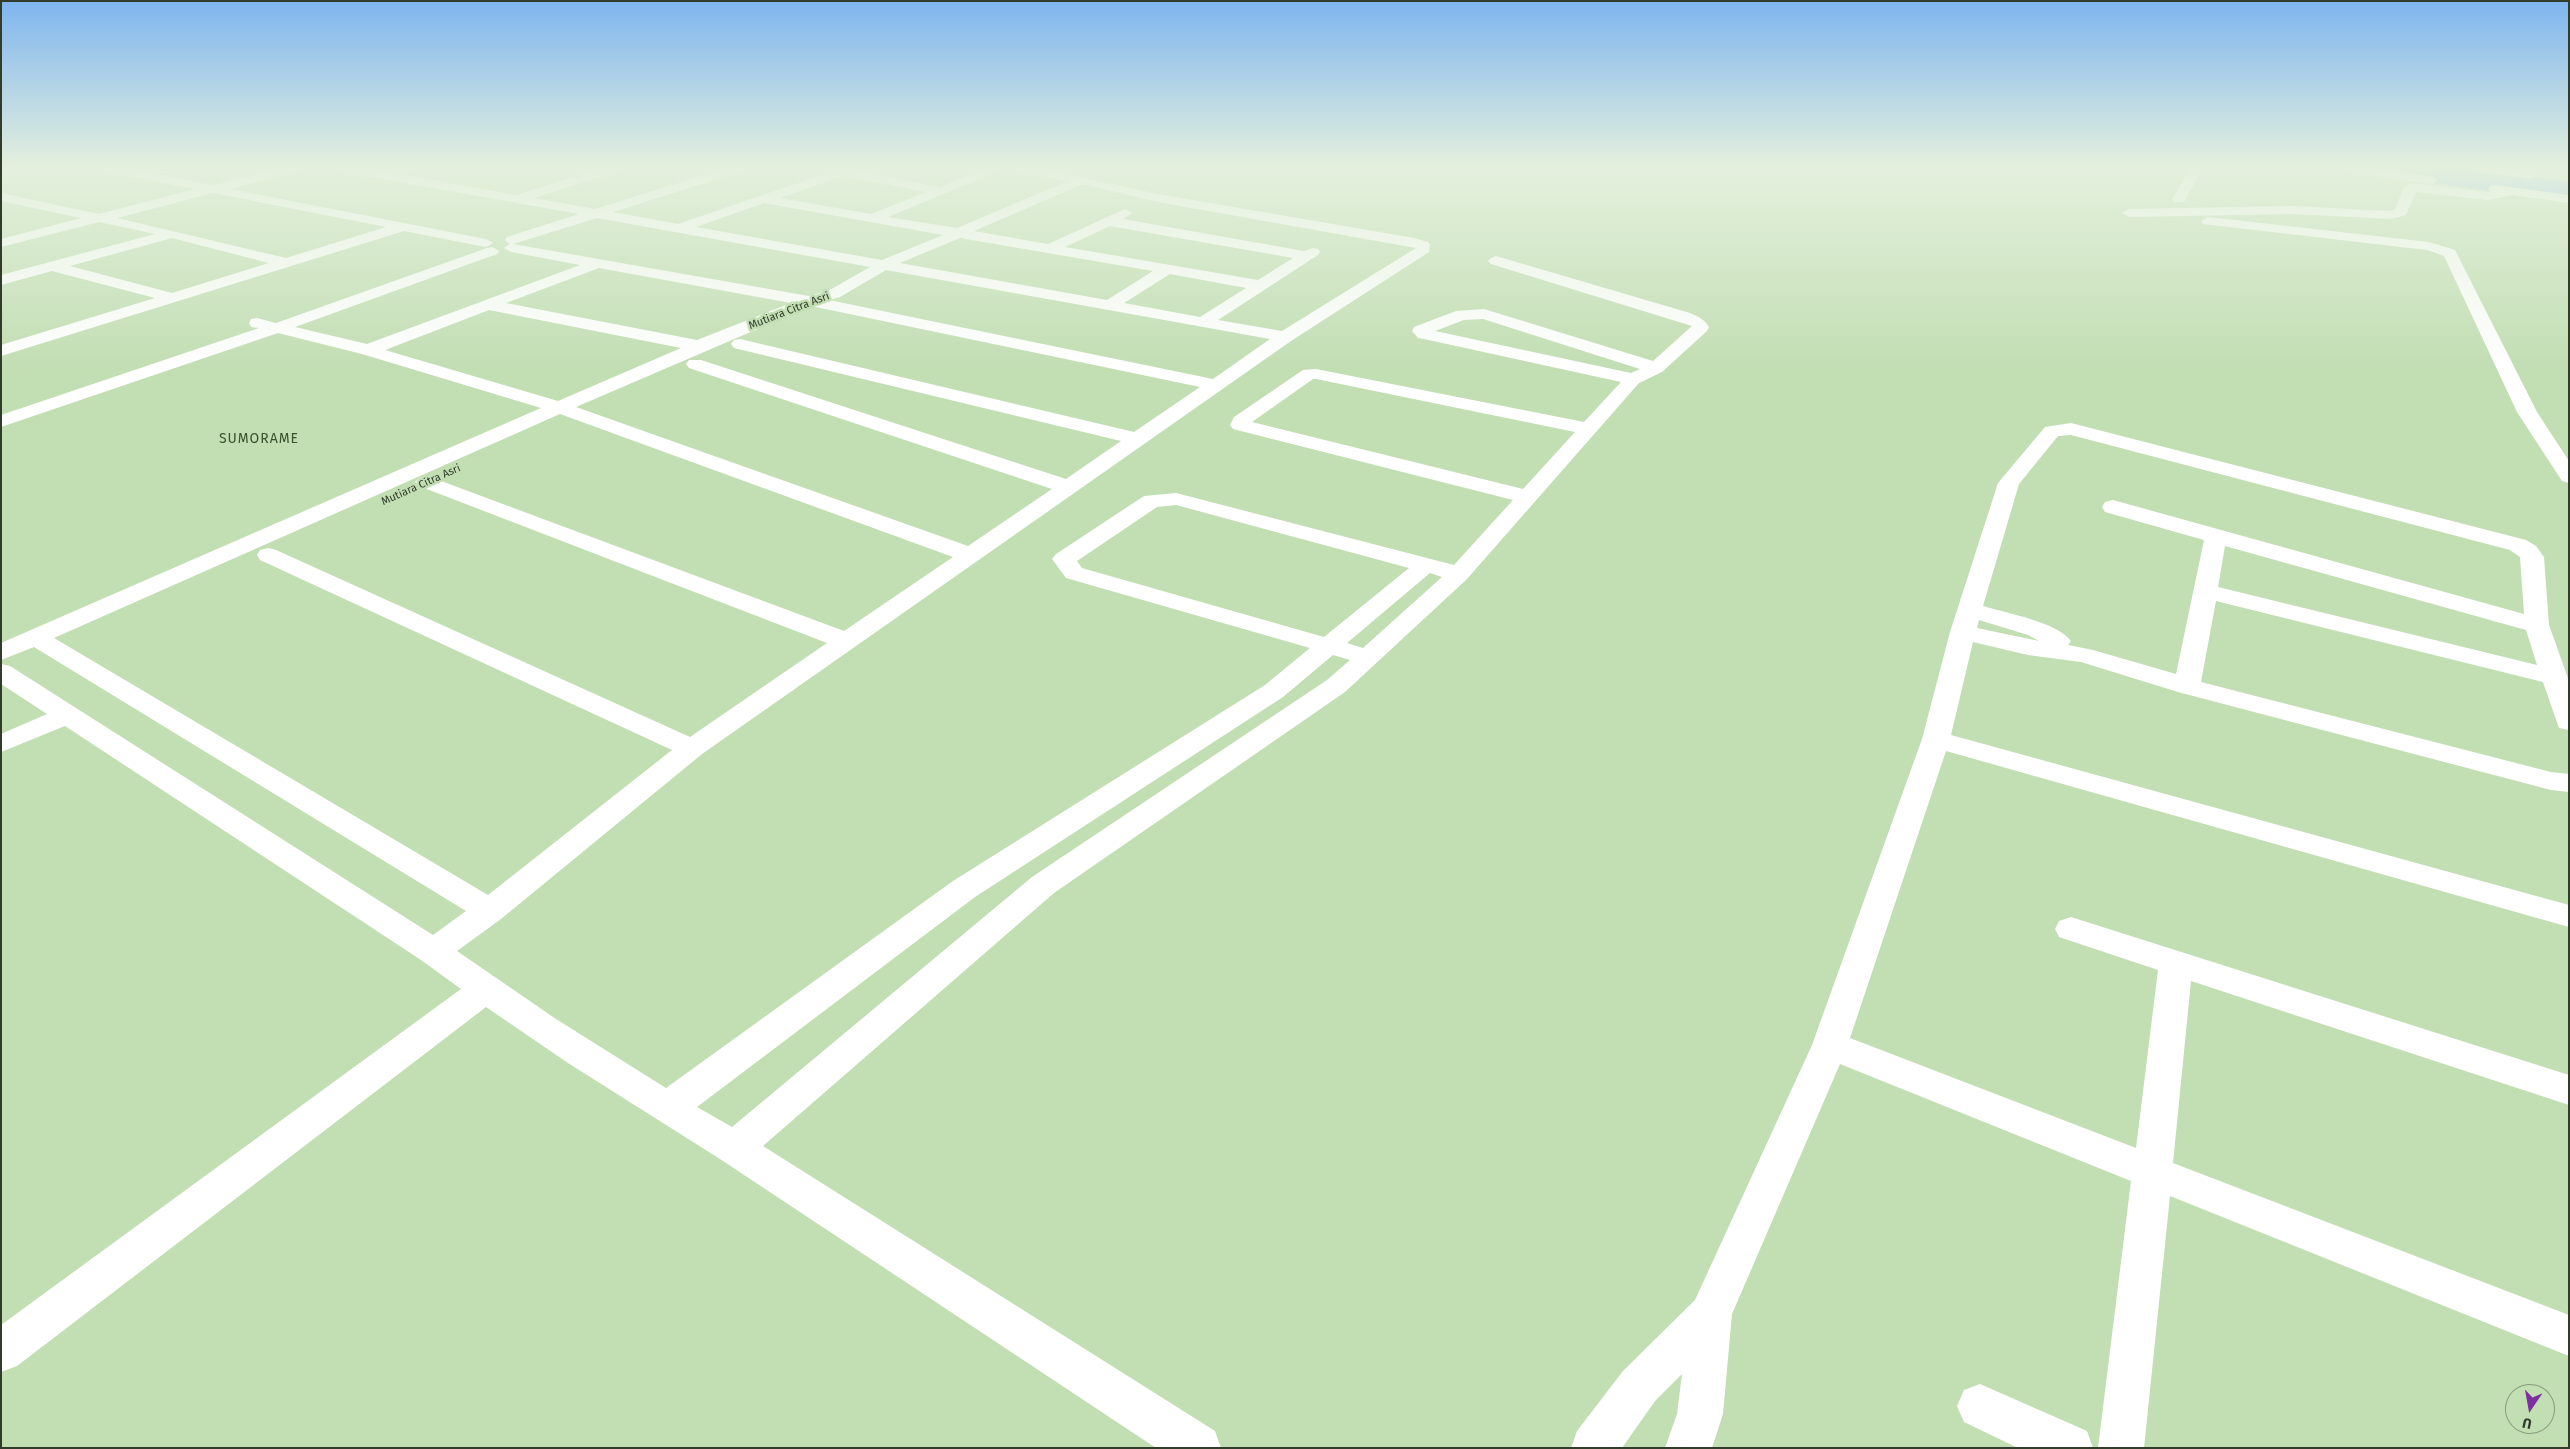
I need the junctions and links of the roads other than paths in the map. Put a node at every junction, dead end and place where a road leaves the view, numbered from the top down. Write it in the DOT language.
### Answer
graph roads {
  1 [pos="28,236"];
  2 [pos="167,236"];
  3 [pos="179,236"];
  4 [pos="374,236"];
  5 [pos="438,236"];
  6 [pos="535,236"];
  7 [pos="720,236"];
  8 [pos="950,236"];
  9 [pos="979,236"];
  10 [pos="1077,236"];
  11 [pos="1190,236"];
  12 [pos="1342,236"];
  13 [pos="1373,236"];
  14 [pos="2337,236"];
  15 [pos="1,242"];
  16 [pos="511,244"];
  17 [pos="485,247"];
  18 [pos="1051,248"];
  19 [pos="1305,256"];
  20 [pos="1496,261"];
  21 [pos="287,263"];
  22 [pos="597,264"];
  23 [pos="884,265"];
  24 [pos="52,266"];
  25 [pos="1169,268"];
  26 [pos="1,280"];
  27 [pos="1259,285"];
  28 [pos="172,298"];
  29 [pos="832,299"];
  30 [pos="809,301"];
  31 [pos="488,304"];
  32 [pos="1109,306"];
  33 [pos="1203,322"];
  34 [pos="257,324"];
  35 [pos="277,328"];
  36 [pos="1285,337"];
  37 [pos="740,344"];
  38 [pos="6,346"];
  39 [pos="368,350"];
  40 [pos="697,355"];
  41 [pos="1656,368"];
  42 [pos="1633,379"];
  43 [pos="1217,385"];
  44 [pos="2,409"];
  45 [pos="569,412"];
  46 [pos="1589,429"];
  47 [pos="1137,439"];
  48 [pos="2569,477"];
  49 [pos="426,482"];
  50 [pos="1068,487"];
  51 [pos="1528,497"];
  52 [pos="2113,507"];
  53 [pos="2216,536"];
  54 [pos="268,555"];
  55 [pos="970,555"];
  56 [pos="1425,566"];
  57 [pos="1459,574"];
  58 [pos="196,588"];
  59 [pos="2205,591"];
  60 [pos="1967,621"];
  61 [pos="115,624"];
  62 [pos="2537,625"];
  63 [pos="846,642"];
  64 [pos="47,644"];
  65 [pos="1330,646"];
  66 [pos="1368,657"];
  67 [pos="2,666"];
  68 [pos="2555,677"];
  69 [pos="2187,686"];
  70 [pos="67,715"];
  71 [pos="2569,722"];
  72 [pos="1936,740"];
  73 [pos="1,744"];
  74 [pos="692,748"];
  75 [pos="2569,784"];
  76 [pos="490,911"];
  77 [pos="2569,916"];
  78 [pos="2071,929"];
  79 [pos="433,952"];
  80 [pos="2176,964"];
  81 [pos="485,989"];
  82 [pos="1830,1045"];
  83 [pos="2569,1090"];
  84 [pos="667,1108"];
  85 [pos="734,1148"];
  86 [pos="2152,1172"];
  87 [pos="1710,1314"];
  88 [pos="2569,1336"];
  89 [pos="1,1351"];
  90 [pos="1980,1406"];
  91 [pos="1198,1448"];
  92 [pos="1594,1448"];
  93 [pos="1688,1448"];
  94 [pos="2070,1448"];
  95 [pos="2121,1448"];
  1 -- 15 [label="street"];
  2 -- 24 [label="street"];
  3 -- 21 [label="street"];
  4 -- 21 [label="street"];
  5 -- 17 [label="street"];
  6 -- 16 [label="street"];
  7 -- 23 [label="street"];
  8 -- 23 [label="street, Mutiara Citra Asri"];
  9 -- 18 [label="street"];
  10 -- 18 [label="street"];
  11 -- 19 [label="street"];
  12 -- 19 [label="street"];
  13 -- 36 [label="street"];
  14 -- 48 [label="street"];
  16 -- 17 [label="street"];
  16 -- 22 [label="street"];
  17 -- 34 [label="street"];
  17 -- 35 [label="street"];
  18 -- 25 [label="street"];
  19 -- 27 [label="street"];
  20 -- 41 [label="street"];
  21 -- 28 [label="street"];
  22 -- 30 [label="street"];
  22 -- 31 [label="street"];
  23 -- 29 [label="street, Mutiara Citra Asri"];
  23 -- 32 [label="street"];
  24 -- 26 [label="street"];
  24 -- 28 [label="street"];
  25 -- 27 [label="street"];
  25 -- 32 [label="street"];
  27 -- 33 [label="street"];
  28 -- 38 [label="street"];
  29 -- 30 [label="street, Mutiara Citra Asri"];
  29 -- 37 [label="street, Mutiara Citra Asri"];
  29 -- 43 [label="street"];
  30 -- 40 [label="street, Mutiara Citra Asri"];
  31 -- 39 [label="street"];
  31 -- 40 [label="street"];
  32 -- 33 [label="street"];
  33 -- 36 [label="street"];
  34 -- 35 [label="street"];
  34 -- 44 [label="street"];
  35 -- 39 [label="street"];
  35 -- 44 [label="street"];
  36 -- 43 [label="street"];
  37 -- 40 [label="street, Mutiara Citra Asri"];
  37 -- 47 [label="street"];
  39 -- 45 [label="street"];
  40 -- 45 [label="street, Mutiara Citra Asri"];
  40 -- 50 [label="street"];
  41 -- 42 [label="street"];
  41 -- 42 [label="street"];
  42 -- 46 [label="street"];
  43 -- 47 [label="street"];
  45 -- 49 [label="street, Mutiara Citra Asri"];
  45 -- 55 [label="street"];
  45 -- 64 [label="street, Mutiara Citra Asri"];
  46 -- 51 [label="street"];
  46 -- 51 [label="street"];
  47 -- 50 [label="street"];
  49 -- 54 [label="street, Mutiara Citra Asri"];
  49 -- 63 [label="street"];
  50 -- 55 [label="street"];
  51 -- 57 [label="street"];
  52 -- 53 [label="street"];
  53 -- 59 [label="street"];
  53 -- 62 [label="street"];
  54 -- 58 [label="street, Mutiara Citra Asri"];
  54 -- 74 [label="street"];
  55 -- 63 [label="street"];
  56 -- 57 [label="street"];
  56 -- 65 [label="street"];
  56 -- 65 [label="street"];
  57 -- 66 [label="street"];
  59 -- 68 [label="street"];
  59 -- 69 [label="street"];
  60 -- 62 [label="street"];
  60 -- 69 [label="street"];
  60 -- 72 [label="street"];
  61 -- 64 [label="street, Mutiara Citra Asri"];
  62 -- 68 [label="street"];
  63 -- 74 [label="street"];
  64 -- 67 [label="street, Mutiara Citra Asri"];
  64 -- 76 [label="street"];
  65 -- 66 [label="street"];
  65 -- 84 [label="street"];
  66 -- 85 [label="street"];
  67 -- 70 [label="street"];
  68 -- 71 [label="street"];
  69 -- 75 [label="street"];
  70 -- 73 [label="street"];
  70 -- 79 [label="street"];
  72 -- 77 [label="street"];
  72 -- 82 [label="street"];
  74 -- 76 [label="street"];
  76 -- 79 [label="street"];
  78 -- 80 [label="street"];
  79 -- 81 [label="street"];
  80 -- 83 [label="street"];
  80 -- 86 [label="street"];
  81 -- 84 [label="street"];
  81 -- 89 [label="street"];
  82 -- 86 [label="street"];
  82 -- 87 [label="street"];
  84 -- 85 [label="street"];
  85 -- 91 [label="street"];
  86 -- 88 [label="street"];
  86 -- 95 [label="street"];
  87 -- 92 [label="street"];
  87 -- 93 [label="street"];
  90 -- 94 [label="street"];
}
